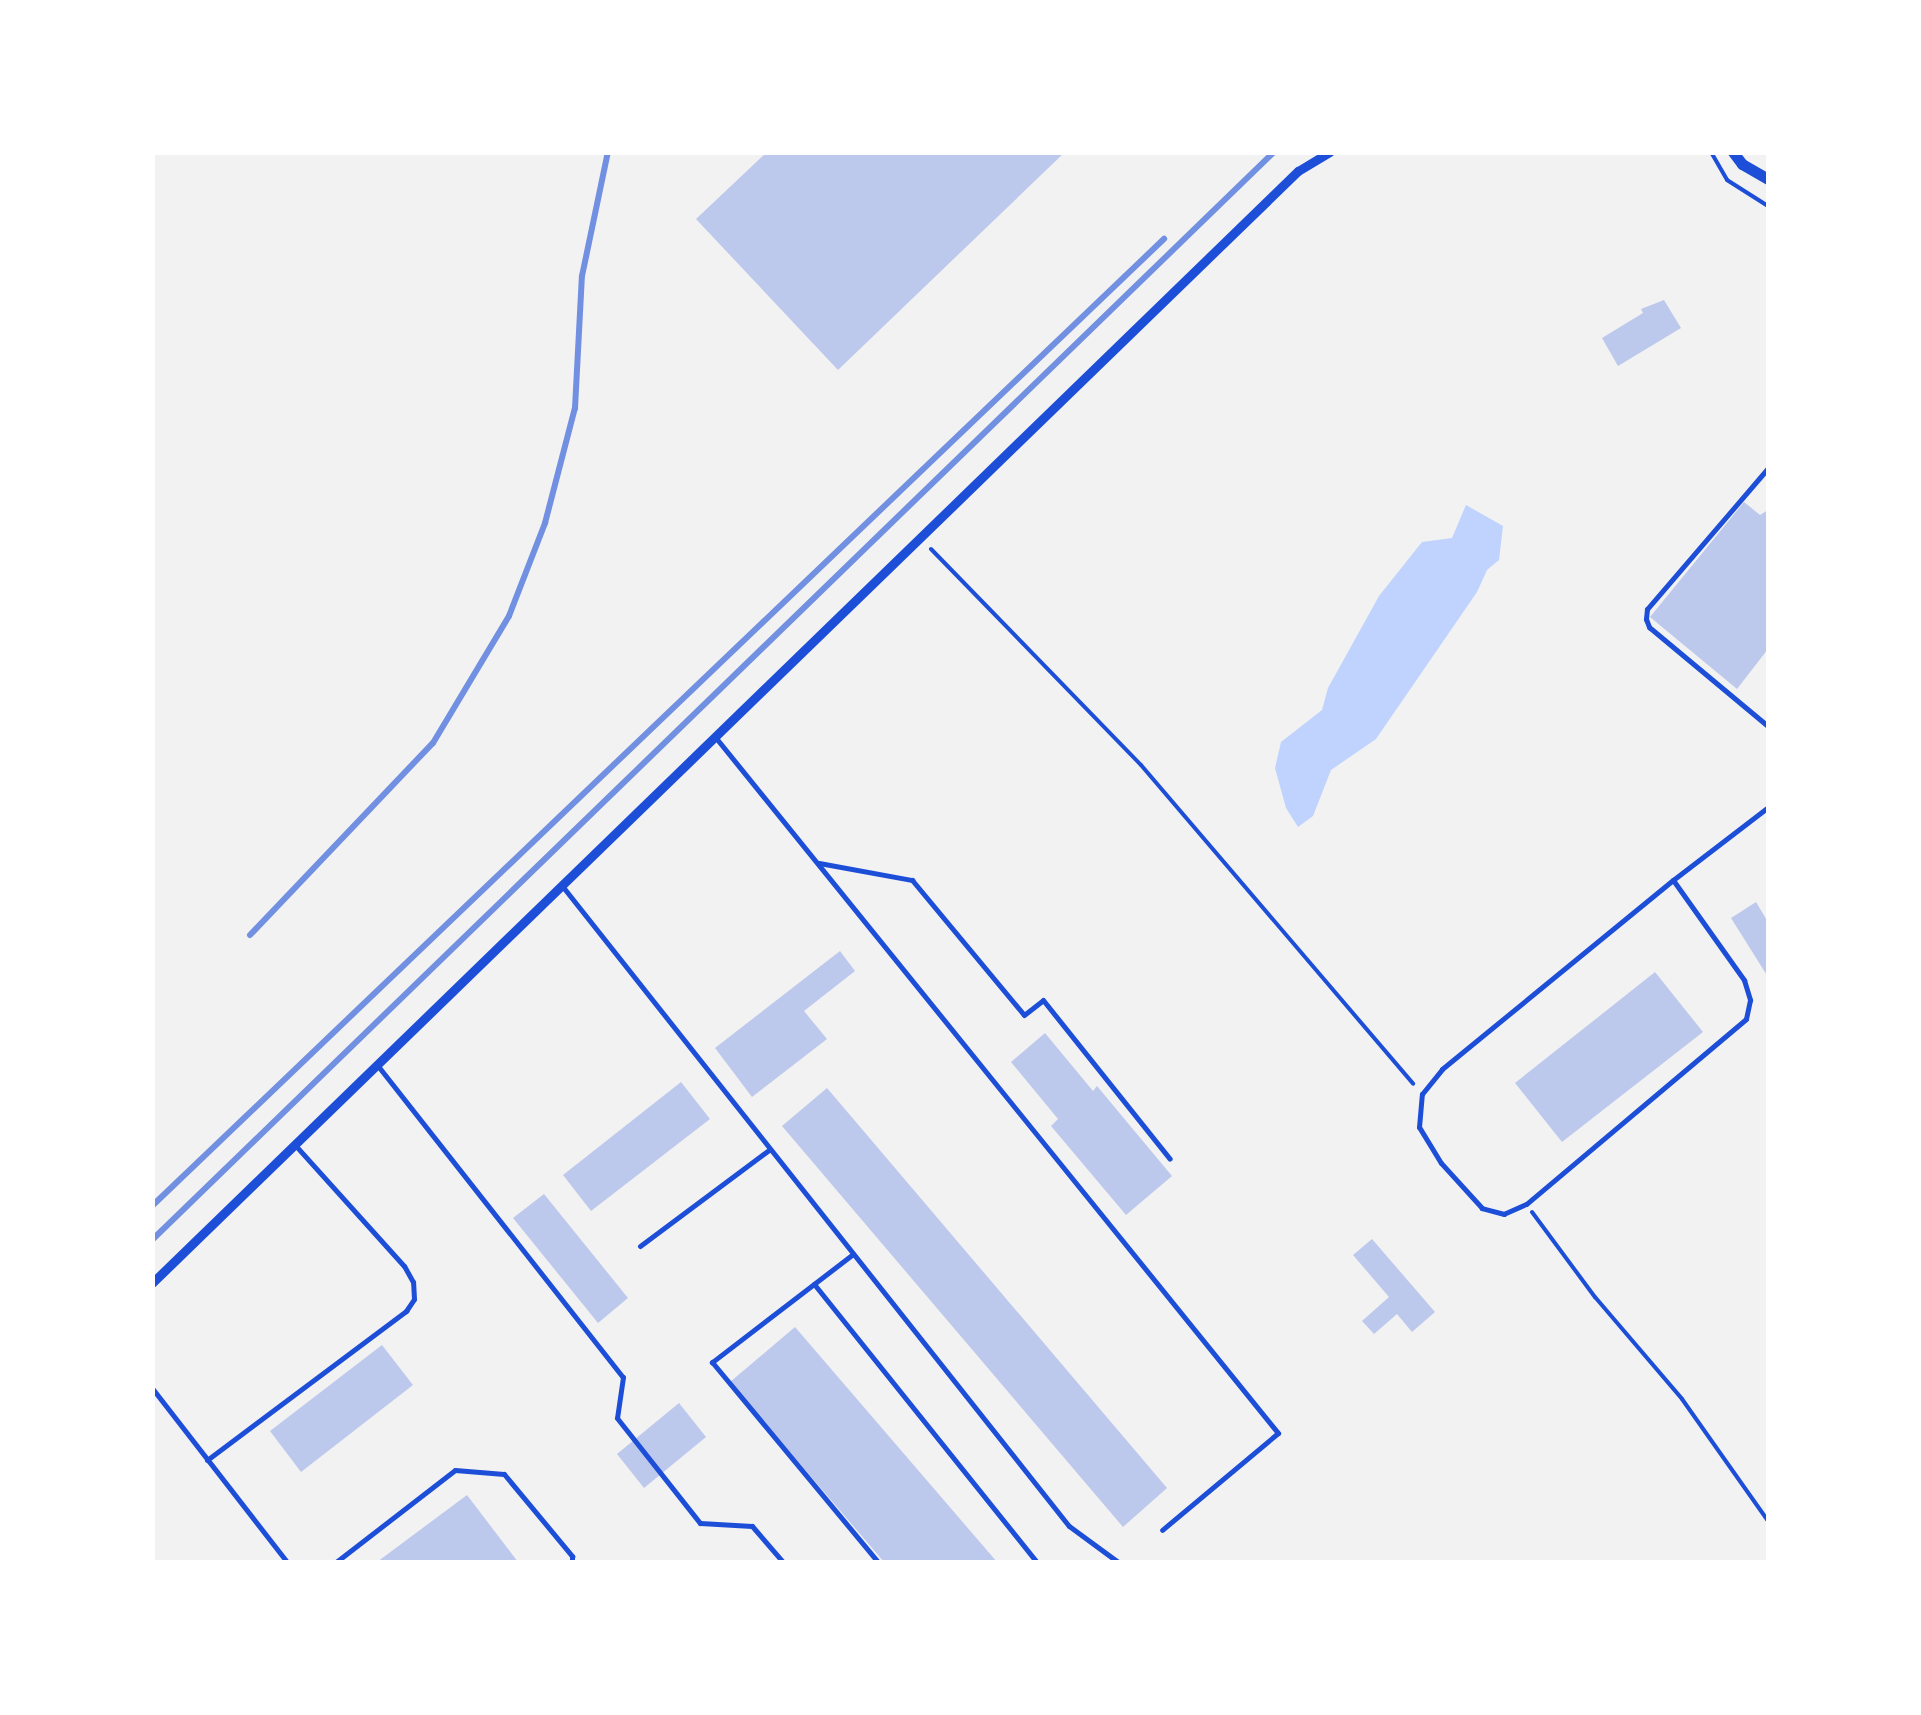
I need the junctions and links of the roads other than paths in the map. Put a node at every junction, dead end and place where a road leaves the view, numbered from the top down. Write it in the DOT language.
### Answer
graph roads {
  1 [pos="1330,152"];
  2 [pos="1738,158"];
  3 [pos="1768,168"];
  4 [pos="1768,178"];
  5 [pos="1768,468"];
  6 [pos="1768,726"];
  7 [pos="716,738"];
  8 [pos="1768,808"];
  9 [pos="816,862"];
  10 [pos="1673,880"];
  11 [pos="563,887"];
  12 [pos="378,1066"];
  13 [pos="296,1146"];
  14 [pos="770,1149"];
  15 [pos="1170,1159"];
  16 [pos="640,1246"];
  17 [pos="853,1254"];
  18 [pos="152,1283"];
  19 [pos="814,1284"];
  20 [pos="152,1388"];
  21 [pos="207,1460"];
  22 [pos="1162,1530"];
  23 [pos="288,1562"];
  24 [pos="336,1562"];
  25 [pos="572,1562"];
  26 [pos="783,1562"];
  27 [pos="878,1562"];
  28 [pos="1037,1562"];
  29 [pos="1118,1562"];
  1 -- 7 [label="street"];
  2 -- 3 [label="street"];
  2 -- 4 [label="street"];
  5 -- 6 [label="lane"];
  7 -- 9 [label="lane"];
  7 -- 11 [label="street"];
  8 -- 10 [label="lane"];
  9 -- 15 [label="lane"];
  9 -- 22 [label="lane"];
  10 -- 10 [label="lane"];
  11 -- 12 [label="street"];
  11 -- 14 [label="lane"];
  12 -- 13 [label="street"];
  12 -- 26 [label="lane"];
  13 -- 18 [label="street"];
  13 -- 21 [label="lane"];
  14 -- 16 [label="lane"];
  14 -- 17 [label="lane"];
  17 -- 19 [label="lane"];
  17 -- 29 [label="lane"];
  19 -- 27 [label="lane"];
  19 -- 28 [label="lane"];
  20 -- 21 [label="lane"];
  21 -- 23 [label="lane"];
  24 -- 25 [label="lane"];
}
